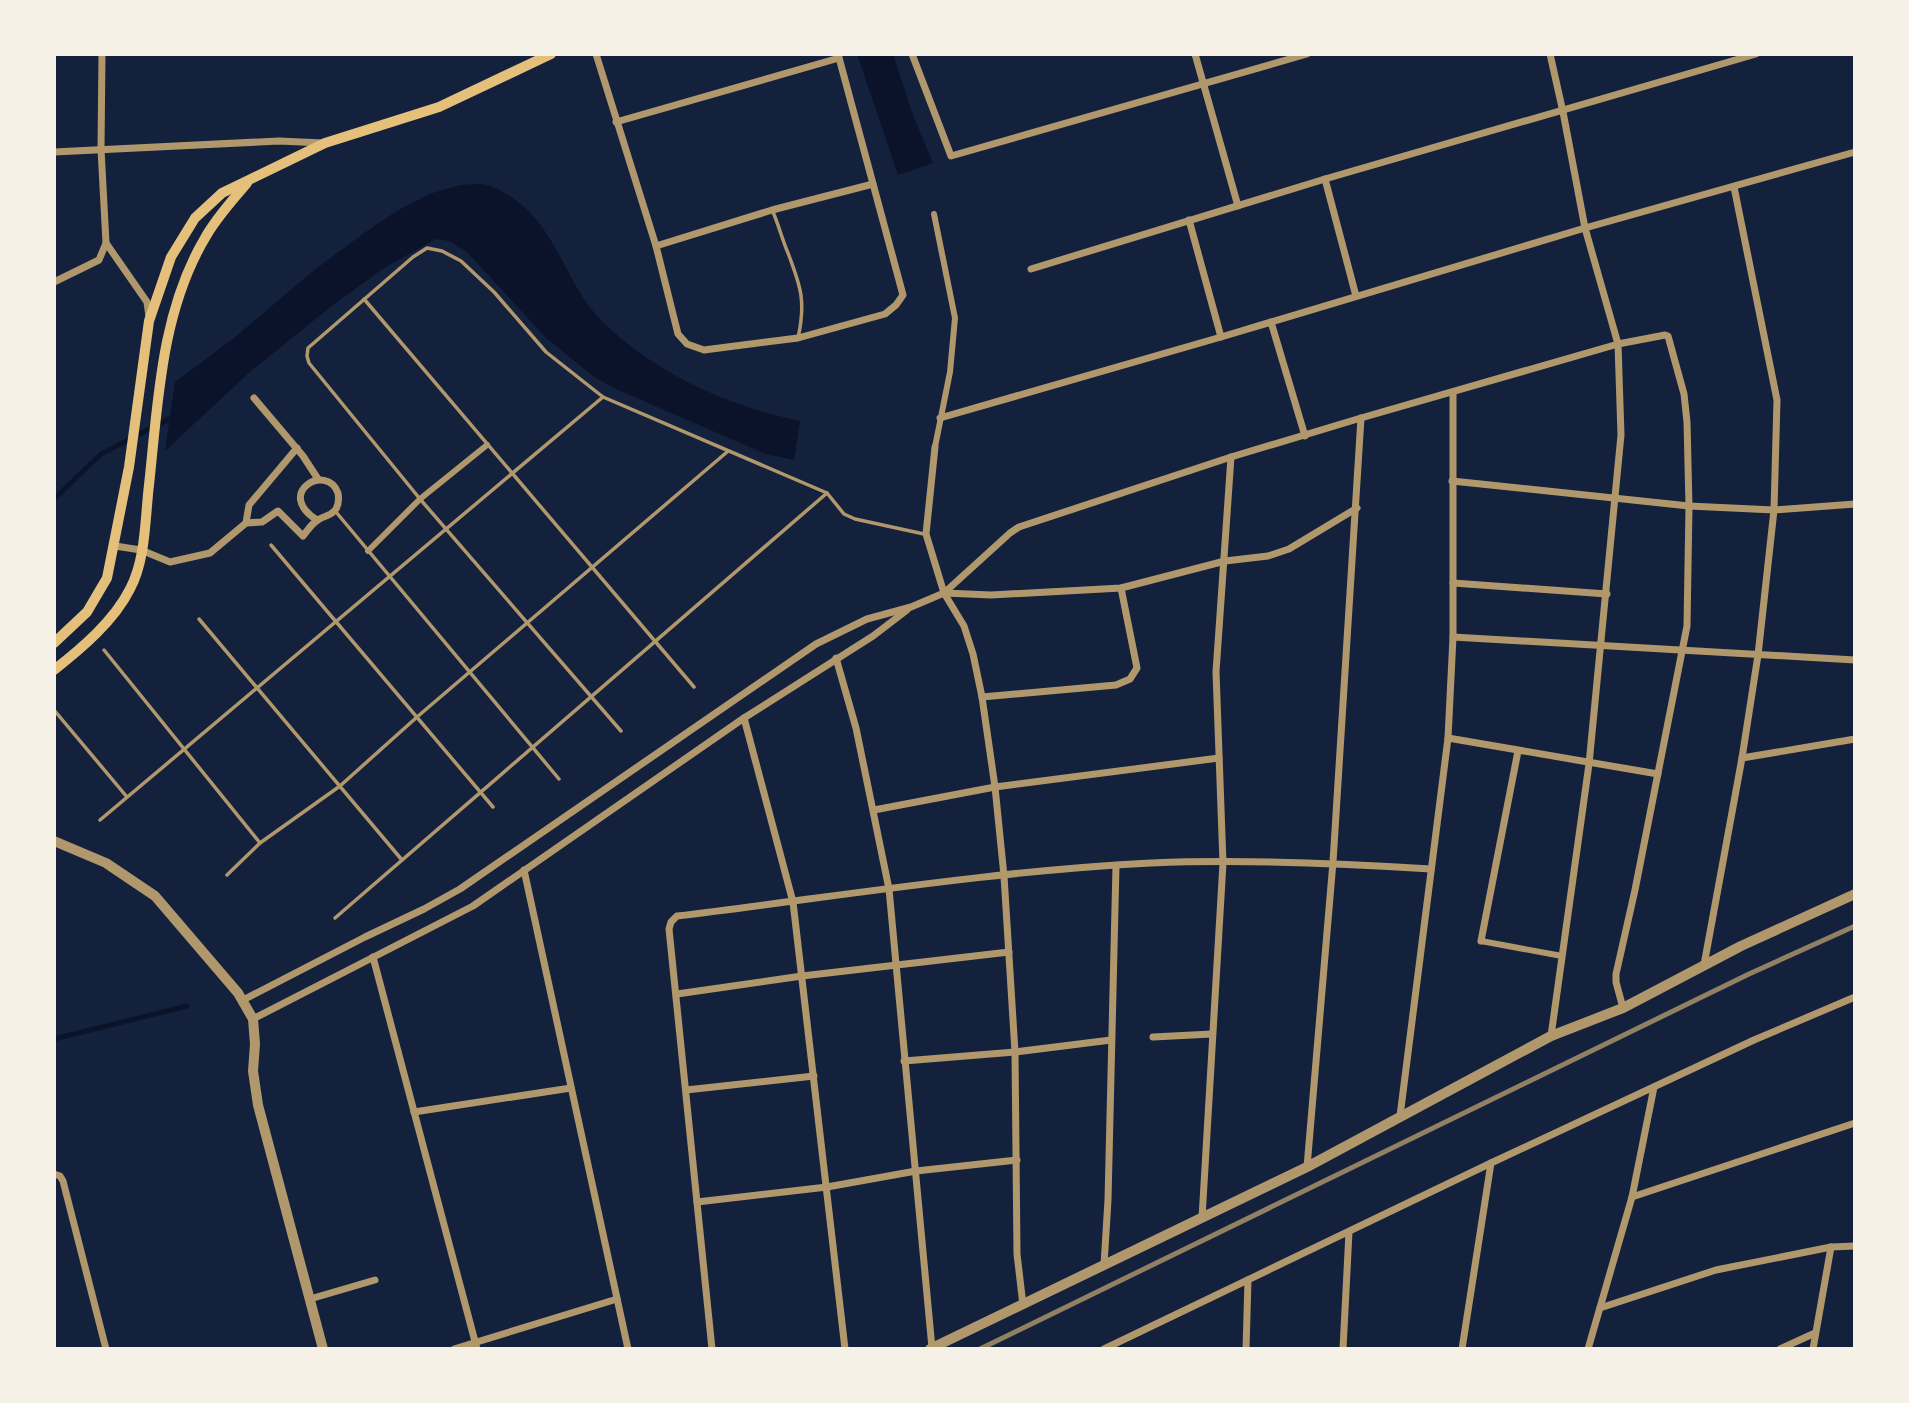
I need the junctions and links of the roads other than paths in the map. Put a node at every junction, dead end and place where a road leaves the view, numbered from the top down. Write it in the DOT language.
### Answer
graph roads {
  1 [pos="102,54"];
  2 [pos="551,54"];
  3 [pos="596,54"];
  4 [pos="912,54"];
  5 [pos="1195,54"];
  6 [pos="1307,54"];
  7 [pos="1550,54"];
  8 [pos="1756,54"];
  9 [pos="838,56"];
  10 [pos="1203,84"];
  11 [pos="1563,112"];
  12 [pos="616,122"];
  13 [pos="325,143"];
  14 [pos="101,149"];
  15 [pos="54,152"];
  16 [pos="1855,152"];
  17 [pos="251,178"];
  18 [pos="1325,179"];
  19 [pos="873,184"];
  20 [pos="1734,187"];
  21 [pos="1238,206"];
  22 [pos="772,210"];
  23 [pos="934,214"];
  24 [pos="1189,220"];
  25 [pos="1585,228"];
  26 [pos="106,243"];
  27 [pos="656,246"];
  28 [pos="1031,269"];
  29 [pos="54,282"];
  30 [pos="1356,296"];
  31 [pos="364,299"];
  32 [pos="149,321"];
  33 [pos="1271,322"];
  34 [pos="1221,337"];
  35 [pos="797,338"];
  36 [pos="1618,344"];
  37 [pos="1453,393"];
  38 [pos="603,397"];
  39 [pos="254,398"];
  40 [pos="940,418"];
  41 [pos="1361,418"];
  42 [pos="1305,436"];
  43 [pos="486,445"];
  44 [pos="935,447"];
  45 [pos="297,448"];
  46 [pos="727,452"];
  47 [pos="1231,457"];
  48 [pos="513,471"];
  49 [pos="318,479"];
  50 [pos="1452,481"];
  51 [pos="827,493"];
  52 [pos="420,499"];
  53 [pos="1615,499"];
  54 [pos="1855,504"];
  55 [pos="1689,506"];
  56 [pos="1357,508"];
  57 [pos="1774,510"];
  58 [pos="335,511"];
  59 [pos="317,520"];
  60 [pos="246,523"];
  61 [pos="446,527"];
  62 [pos="926,534"];
  63 [pos="271,545"];
  64 [pos="115,546"];
  65 [pos="141,550"];
  66 [pos="368,551"];
  67 [pos="1225,561"];
  68 [pos="593,567"];
  69 [pos="389,575"];
  70 [pos="1452,583"];
  71 [pos="1121,588"];
  72 [pos="944,593"];
  73 [pos="1607,594"];
  74 [pos="911,607"];
  75 [pos="199,619"];
  76 [pos="335,621"];
  77 [pos="528,623"];
  78 [pos="1452,637"];
  79 [pos="655,641"];
  80 [pos="54,643"];
  81 [pos="1602,646"];
  82 [pos="104,650"];
  83 [pos="1683,650"];
  84 [pos="1758,655"];
  85 [pos="836,658"];
  86 [pos="1855,660"];
  87 [pos="54,670"];
  88 [pos="469,673"];
  89 [pos="257,687"];
  90 [pos="694,687"];
  91 [pos="592,696"];
  92 [pos="982,697"];
  93 [pos="54,710"];
  94 [pos="416,717"];
  95 [pos="744,718"];
  96 [pos="621,731"];
  97 [pos="1448,738"];
  98 [pos="1855,739"];
  99 [pos="533,747"];
  100 [pos="185,748"];
  101 [pos="1518,751"];
  102 [pos="1219,758"];
  103 [pos="1742,758"];
  104 [pos="1590,764"];
  105 [pos="1658,774"];
  106 [pos="559,779"];
  107 [pos="340,786"];
  108 [pos="995,787"];
  109 [pos="480,792"];
  110 [pos="127,797"];
  111 [pos="493,807"];
  112 [pos="874,810"];
  113 [pos="100,820"];
  114 [pos="54,841"];
  115 [pos="260,842"];
  116 [pos="402,860"];
  117 [pos="1333,862"];
  118 [pos="1223,863"];
  119 [pos="1116,866"];
  120 [pos="1431,869"];
  121 [pos="524,870"];
  122 [pos="227,875"];
  123 [pos="1004,876"];
  124 [pos="889,889"];
  125 [pos="1855,894"];
  126 [pos="793,902"];
  127 [pos="335,918"];
  128 [pos="1480,941"];
  129 [pos="1009,952"];
  130 [pos="1562,956"];
  131 [pos="373,957"];
  132 [pos="896,965"];
  133 [pos="1704,965"];
  134 [pos="802,976"];
  135 [pos="677,994"];
  136 [pos="1855,997"];
  137 [pos="243,1000"];
  138 [pos="1623,1007"];
  139 [pos="253,1019"];
  140 [pos="1212,1034"];
  141 [pos="1551,1036"];
  142 [pos="1153,1037"];
  143 [pos="1111,1040"];
  144 [pos="1014,1052"];
  145 [pos="904,1060"];
  146 [pos="814,1076"];
  147 [pos="571,1087"];
  148 [pos="1654,1087"];
  149 [pos="686,1090"];
  150 [pos="414,1112"];
  151 [pos="1400,1116"];
  152 [pos="1855,1123"];
  153 [pos="1017,1160"];
  154 [pos="1491,1163"];
  155 [pos="1307,1167"];
  156 [pos="916,1171"];
  157 [pos="57,1175"];
  158 [pos="827,1187"];
  159 [pos="1632,1197"];
  160 [pos="697,1202"];
  161 [pos="1202,1218"];
  162 [pos="1349,1232"];
  163 [pos="1855,1246"];
  164 [pos="1831,1247"];
  165 [pos="1104,1265"];
  166 [pos="375,1280"];
  167 [pos="1248,1280"];
  168 [pos="310,1299"];
  169 [pos="617,1299"];
  170 [pos="1023,1305"];
  171 [pos="1600,1308"];
  172 [pos="1815,1333"];
  173 [pos="476,1346"];
  174 [pos="931,1348"];
  175 [pos="107,1349"];
  176 [pos="323,1349"];
  177 [pos="454,1349"];
  178 [pos="628,1349"];
  179 [pos="712,1349"];
  180 [pos="845,1349"];
  181 [pos="1104,1349"];
  182 [pos="1246,1349"];
  183 [pos="1343,1349"];
  184 [pos="1462,1349"];
  185 [pos="1588,1349"];
  186 [pos="1780,1349"];
  187 [pos="1813,1349"];
  1 -- 14 [label="street"];
  2 -- 13 [label="main road"];
  3 -- 12 [label="street"];
  4 -- 10 [label="street"];
  5 -- 10 [label="street"];
  6 -- 10 [label="street"];
  7 -- 11 [label="street"];
  8 -- 11 [label="street"];
  9 -- 12 [label="street"];
  9 -- 19 [label="street"];
  10 -- 21 [label="street"];
  11 -- 18 [label="street"];
  11 -- 25 [label="street"];
  12 -- 27 [label="street"];
  13 -- 14 [label="street"];
  13 -- 17 [label="main road"];
  14 -- 15 [label="street"];
  14 -- 26 [label="street"];
  16 -- 20 [label="street"];
  17 -- 32 [label="main road"];
  17 -- 65 [label="main road"];
  18 -- 21 [label="street"];
  18 -- 30 [label="street"];
  19 -- 22 [label="street"];
  19 -- 35 [label="street"];
  20 -- 25 [label="street"];
  20 -- 57 [label="street"];
  21 -- 24 [label="street"];
  22 -- 27 [label="street"];
  22 -- 35 [label="lane"];
  23 -- 40 [label="street"];
  24 -- 28 [label="street"];
  24 -- 34 [label="street"];
  25 -- 30 [label="street"];
  25 -- 36 [label="street"];
  26 -- 29 [label="street"];
  26 -- 32 [label="street"];
  27 -- 35 [label="street"];
  30 -- 33 [label="street"];
  31 -- 38 [label="lane"];
  31 -- 43 [label="lane"];
  31 -- 52 [label="lane"];
  32 -- 64 [label="main road"];
  33 -- 34 [label="street"];
  33 -- 42 [label="street"];
  34 -- 40 [label="street"];
  36 -- 37 [label="street"];
  36 -- 53 [label="street"];
  36 -- 55 [label="street"];
  37 -- 41 [label="street"];
  37 -- 50 [label="street"];
  38 -- 46 [label="lane"];
  38 -- 48 [label="lane"];
  39 -- 45 [label="street"];
  40 -- 44 [label="street"];
  41 -- 42 [label="street"];
  41 -- 56 [label="street"];
  42 -- 47 [label="street"];
  43 -- 48 [label="lane"];
  43 -- 52 [label="street"];
  44 -- 62 [label="street"];
  45 -- 49 [label="street"];
  45 -- 60 [label="street"];
  46 -- 51 [label="lane"];
  46 -- 68 [label="lane"];
  47 -- 67 [label="street"];
  47 -- 72 [label="street"];
  48 -- 61 [label="lane"];
  48 -- 68 [label="lane"];
  49 -- 58 [label="street"];
  49 -- 59 [label="street"];
  50 -- 53 [label="street"];
  50 -- 70 [label="street"];
  51 -- 62 [label="lane"];
  51 -- 79 [label="lane"];
  52 -- 61 [label="lane"];
  52 -- 66 [label="street"];
  53 -- 55 [label="street"];
  53 -- 73 [label="street"];
  54 -- 57 [label="street"];
  55 -- 57 [label="street"];
  55 -- 83 [label="street"];
  56 -- 67 [label="street"];
  56 -- 117 [label="street"];
  57 -- 84 [label="street"];
  58 -- 59 [label="street"];
  58 -- 66 [label="lane"];
  59 -- 60 [label="street"];
  60 -- 65 [label="street"];
  61 -- 69 [label="lane"];
  61 -- 77 [label="lane"];
  62 -- 72 [label="street"];
  63 -- 76 [label="lane"];
  64 -- 65 [label="street"];
  64 -- 80 [label="main road"];
  65 -- 87 [label="main road"];
  66 -- 69 [label="lane"];
  67 -- 71 [label="street"];
  67 -- 102 [label="street"];
  68 -- 77 [label="lane"];
  68 -- 79 [label="lane"];
  69 -- 76 [label="lane"];
  69 -- 88 [label="lane"];
  70 -- 73 [label="street"];
  70 -- 78 [label="street"];
  71 -- 72 [label="street"];
  71 -- 92 [label="street"];
  72 -- 74 [label="street"];
  72 -- 92 [label="street"];
  73 -- 81 [label="street"];
  74 -- 85 [label="street"];
  74 -- 137 [label="street"];
  75 -- 89 [label="lane"];
  76 -- 89 [label="lane"];
  76 -- 94 [label="lane"];
  77 -- 88 [label="lane"];
  77 -- 91 [label="lane"];
  78 -- 81 [label="street"];
  78 -- 97 [label="street"];
  79 -- 90 [label="lane"];
  79 -- 91 [label="lane"];
  81 -- 83 [label="street"];
  81 -- 104 [label="street"];
  82 -- 100 [label="lane"];
  83 -- 84 [label="street"];
  83 -- 105 [label="street"];
  84 -- 86 [label="street"];
  84 -- 103 [label="street"];
  85 -- 95 [label="street"];
  85 -- 112 [label="street"];
  88 -- 94 [label="lane"];
  88 -- 99 [label="lane"];
  89 -- 100 [label="lane"];
  89 -- 107 [label="lane"];
  91 -- 96 [label="lane"];
  91 -- 99 [label="lane"];
  92 -- 108 [label="street"];
  93 -- 110 [label="lane"];
  94 -- 107 [label="lane"];
  94 -- 109 [label="lane"];
  95 -- 121 [label="street"];
  95 -- 126 [label="street"];
  97 -- 101 [label="street"];
  97 -- 120 [label="street"];
  98 -- 103 [label="street"];
  99 -- 106 [label="lane"];
  99 -- 109 [label="lane"];
  100 -- 110 [label="lane"];
  100 -- 115 [label="lane"];
  101 -- 104 [label="street"];
  101 -- 128 [label="street"];
  102 -- 108 [label="street"];
  102 -- 118 [label="street"];
  103 -- 133 [label="street"];
  104 -- 105 [label="street"];
  104 -- 130 [label="street"];
  105 -- 138 [label="street"];
  107 -- 115 [label="lane"];
  107 -- 116 [label="lane"];
  108 -- 112 [label="street"];
  108 -- 123 [label="street"];
  109 -- 111 [label="lane"];
  109 -- 116 [label="lane"];
  110 -- 113 [label="lane"];
  112 -- 124 [label="street"];
  114 -- 137 [label="street"];
  115 -- 122 [label="lane"];
  116 -- 127 [label="lane"];
  117 -- 118 [label="street"];
  117 -- 120 [label="street"];
  117 -- 155 [label="street"];
  118 -- 119 [label="street"];
  118 -- 140 [label="street"];
  119 -- 123 [label="street"];
  119 -- 143 [label="street"];
  120 -- 151 [label="street"];
  121 -- 131 [label="street"];
  121 -- 147 [label="street"];
  123 -- 124 [label="street"];
  123 -- 129 [label="street"];
  124 -- 126 [label="street"];
  124 -- 132 [label="street"];
  125 -- 133 [label="street"];
  126 -- 134 [label="street"];
  126 -- 135 [label="street"];
  128 -- 130 [label="street"];
  129 -- 132 [label="street"];
  129 -- 144 [label="street"];
  130 -- 141 [label="street"];
  131 -- 139 [label="street"];
  131 -- 150 [label="street"];
  132 -- 134 [label="street"];
  132 -- 145 [label="street"];
  133 -- 138 [label="street"];
  134 -- 135 [label="street"];
  134 -- 146 [label="street"];
  135 -- 149 [label="street"];
  136 -- 148 [label="street"];
  137 -- 139 [label="street"];
  138 -- 141 [label="street"];
  139 -- 168 [label="street"];
  140 -- 142 [label="street"];
  140 -- 161 [label="street"];
  141 -- 151 [label="street"];
  143 -- 144 [label="street"];
  143 -- 165 [label="street"];
  144 -- 145 [label="street"];
  144 -- 153 [label="street"];
  145 -- 156 [label="street"];
  146 -- 149 [label="street"];
  146 -- 158 [label="street"];
  147 -- 150 [label="street"];
  147 -- 169 [label="street"];
  148 -- 154 [label="street"];
  148 -- 159 [label="street"];
  149 -- 160 [label="street"];
  150 -- 173 [label="street"];
  151 -- 155 [label="street"];
  152 -- 159 [label="street"];
  153 -- 156 [label="street"];
  153 -- 170 [label="street"];
  154 -- 162 [label="street"];
  154 -- 184 [label="street"];
  155 -- 161 [label="street"];
  156 -- 158 [label="street"];
  156 -- 174 [label="street"];
  157 -- 175 [label="street"];
  158 -- 160 [label="street"];
  158 -- 180 [label="street"];
  159 -- 171 [label="street"];
  160 -- 179 [label="street"];
  161 -- 165 [label="street"];
  162 -- 167 [label="street"];
  162 -- 183 [label="street"];
  163 -- 164 [label="street"];
  164 -- 171 [label="street"];
  164 -- 172 [label="street"];
  165 -- 170 [label="street"];
  166 -- 168 [label="street"];
  167 -- 181 [label="street"];
  167 -- 182 [label="street"];
  168 -- 176 [label="street"];
  169 -- 173 [label="street"];
  169 -- 178 [label="street"];
  170 -- 174 [label="street"];
  171 -- 185 [label="street"];
  172 -- 186 [label="street"];
  172 -- 187 [label="street"];
  173 -- 177 [label="street"];
}
